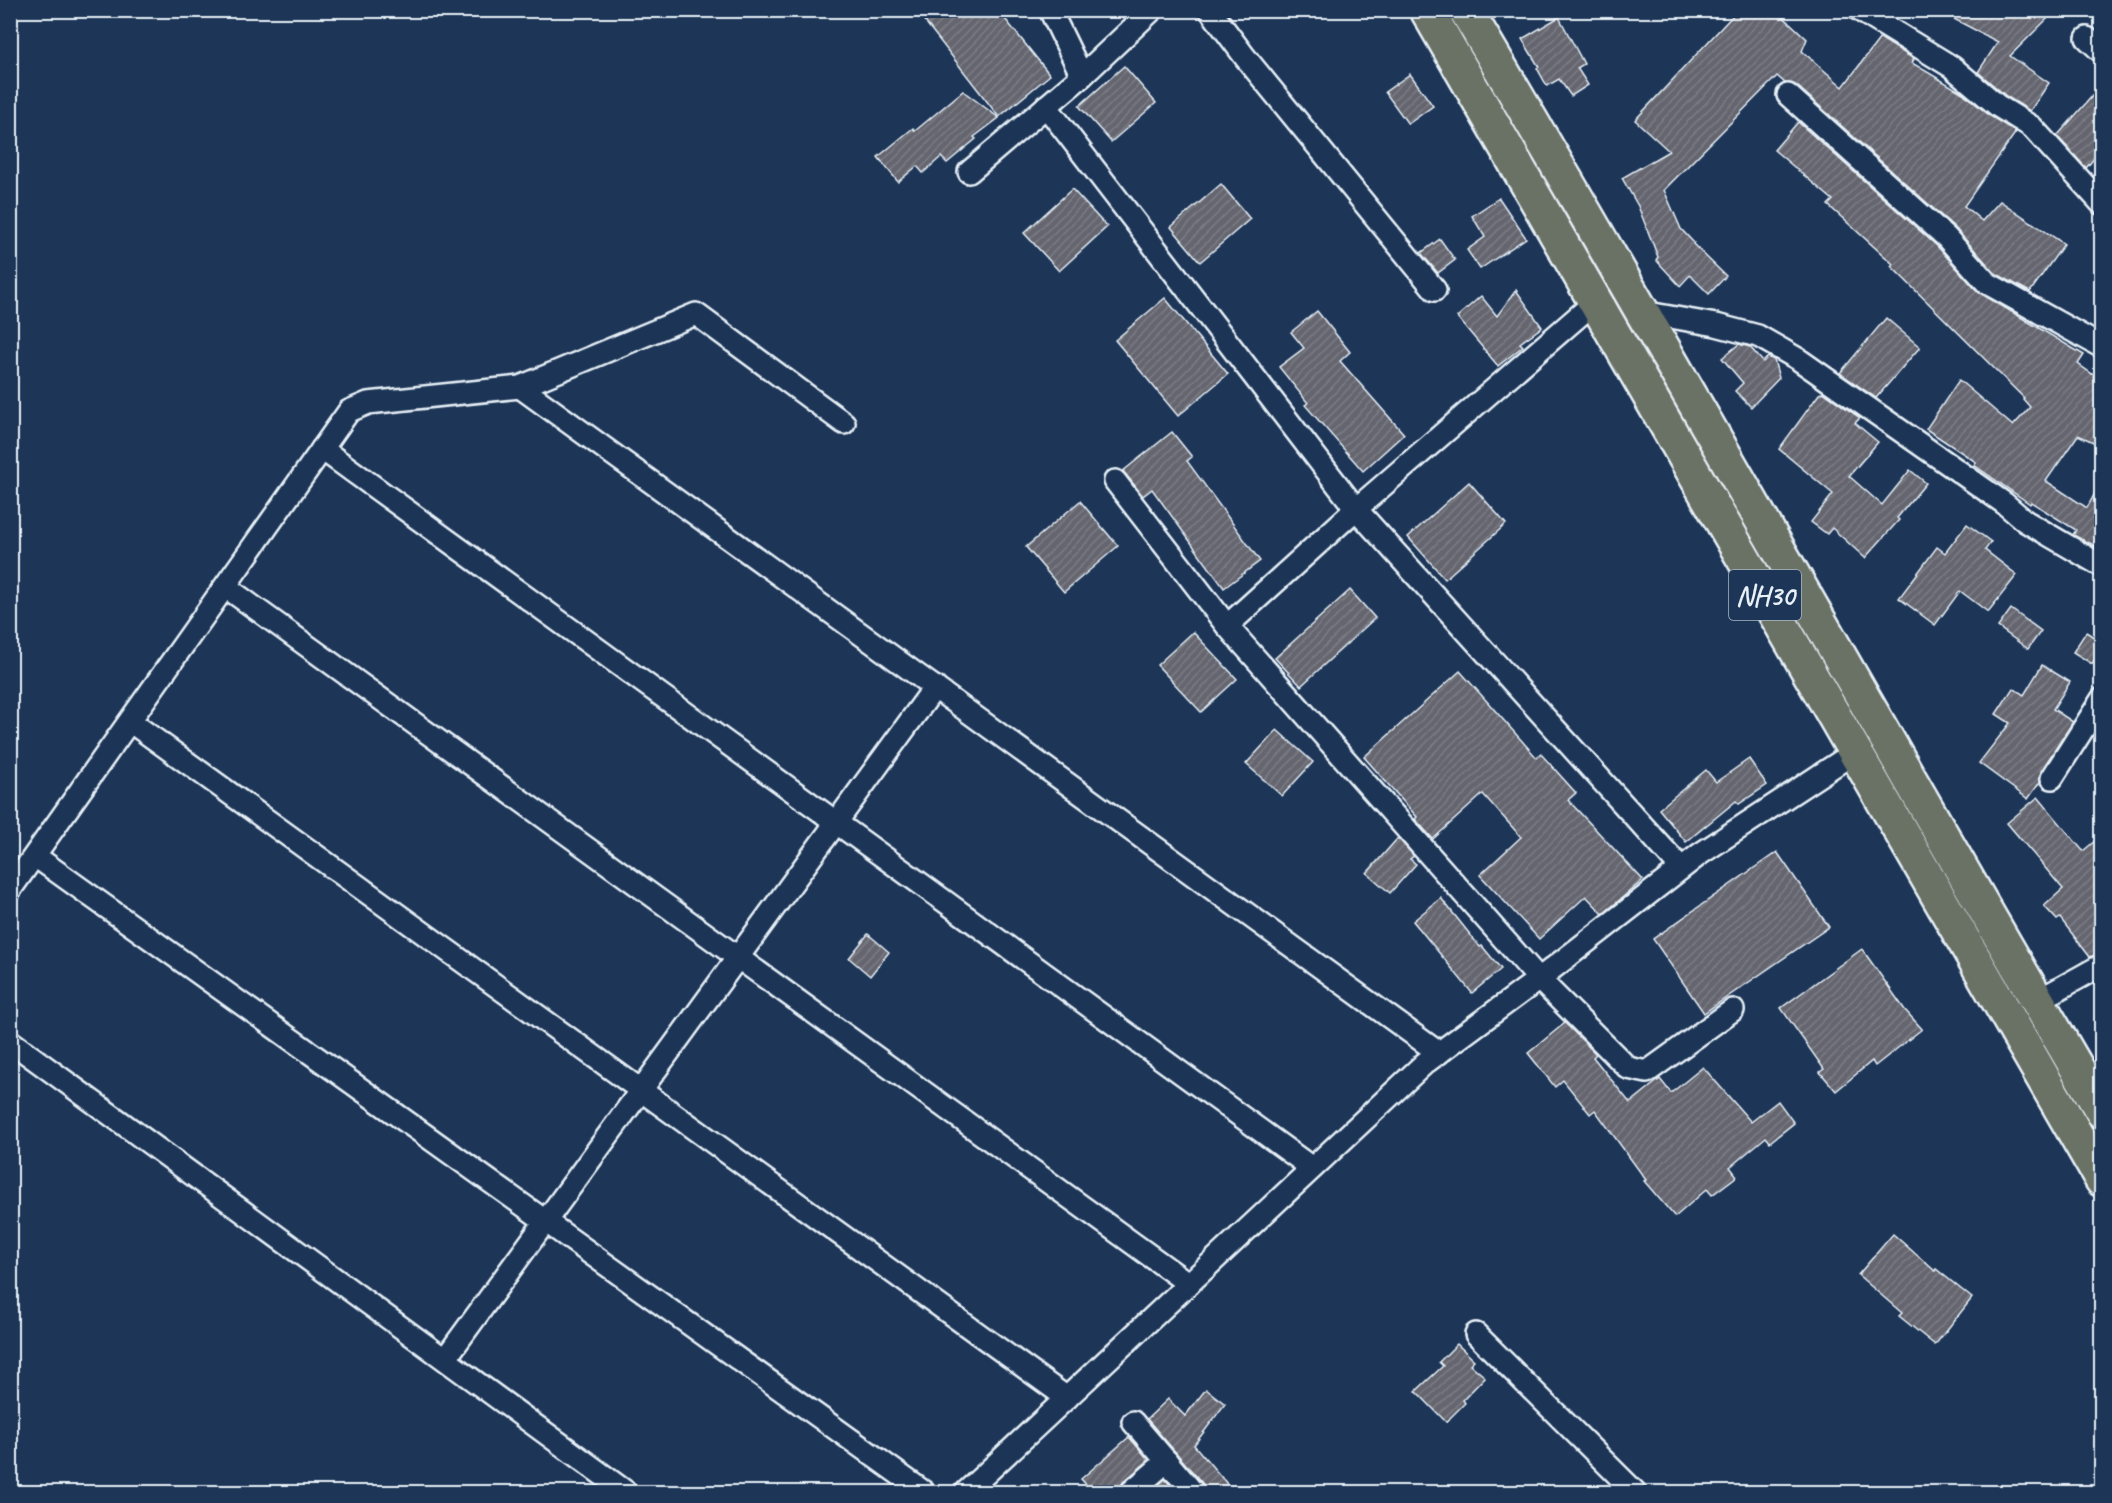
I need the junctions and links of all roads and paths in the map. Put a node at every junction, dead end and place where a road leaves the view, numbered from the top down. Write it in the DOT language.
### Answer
graph roads {
  1 [pos="1050,10"];
  2 [pos="1152,10"];
  3 [pos="1210,10"];
  4 [pos="1427,10"];
  5 [pos="1466,10"];
  6 [pos="1859,10"];
  7 [pos="1082,76"];
  8 [pos="1788,95"];
  9 [pos="1046,106"];
  10 [pos="969,172"];
  11 [pos="2102,204"];
  12 [pos="1435,291"];
  13 [pos="1596,301"];
  14 [pos="1642,312"];
  15 [pos="2102,346"];
  16 [pos="520,387"];
  17 [pos="844,423"];
  18 [pos="322,449"];
  19 [pos="1115,481"];
  20 [pos="1356,509"];
  21 [pos="2102,566"];
  22 [pos="226,587"];
  23 [pos="1227,626"];
  24 [pos="934,687"];
  25 [pos="2102,699"];
  26 [pos="131,722"];
  27 [pos="1855,752"];
  28 [pos="2052,778"];
  29 [pos="836,822"];
  30 [pos="34,856"];
  31 [pos="1681,868"];
  32 [pos="10,890"];
  33 [pos="737,957"];
  34 [pos="2102,965"];
  35 [pos="1539,979"];
  36 [pos="2037,1001"];
  37 [pos="1732,1010"];
  38 [pos="10,1041"];
  39 [pos="1439,1053"];
  40 [pos="640,1090"];
  41 [pos="2102,1111"];
  42 [pos="1312,1168"];
  43 [pos="2102,1180"];
  44 [pos="545,1221"];
  45 [pos="1189,1284"];
  46 [pos="1476,1334"];
  47 [pos="445,1359"];
  48 [pos="1067,1398"];
  49 [pos="1133,1422"];
  50 [pos="1167,1461"];
  51 [pos="626,1492"];
  52 [pos="924,1492"];
  53 [pos="966,1492"];
  54 [pos="1131,1492"];
  55 [pos="1193,1492"];
  56 [pos="1635,1492"];
  1 -- 7 [label="street"];
  2 -- 7 [label="street"];
  3 -- 12 [label="street"];
  4 -- 13 [label="highway, NH30"];
  5 -- 14 [label="highway, NH30"];
  6 -- 11 [label="street"];
  7 -- 9 [label="street"];
  8 -- 15 [label="street"];
  9 -- 10 [label="street"];
  9 -- 20 [label="street"];
  13 -- 20 [label="street"];
  13 -- 27 [label="highway, NH30"];
  14 -- 21 [label="street"];
  14 -- 36 [label="highway, NH30"];
  16 -- 17 [label="street"];
  16 -- 18 [label="street"];
  16 -- 24 [label="street"];
  18 -- 22 [label="street"];
  18 -- 29 [label="street"];
  19 -- 23 [label="street"];
  20 -- 23 [label="street"];
  20 -- 31 [label="street"];
  22 -- 26 [label="street"];
  22 -- 33 [label="street"];
  23 -- 35 [label="street"];
  24 -- 29 [label="street"];
  24 -- 39 [label="street"];
  25 -- 28 [label="street"];
  26 -- 30 [label="street"];
  26 -- 40 [label="street"];
  27 -- 31 [label="street"];
  27 -- 43 [label="highway, NH30"];
  29 -- 33 [label="street"];
  29 -- 42 [label="street"];
  30 -- 32 [label="street"];
  30 -- 44 [label="street"];
  31 -- 35 [label="street"];
  33 -- 40 [label="street"];
  33 -- 45 [label="street"];
  34 -- 36 [label="street"];
  35 -- 37 [label="street"];
  35 -- 39 [label="street"];
  36 -- 41 [label="highway, NH30"];
  38 -- 47 [label="street"];
  39 -- 42 [label="street"];
  40 -- 44 [label="street"];
  40 -- 48 [label="street"];
  42 -- 45 [label="street"];
  44 -- 47 [label="street"];
  44 -- 52 [label="street"];
  45 -- 48 [label="street"];
  46 -- 56 [label="street"];
  47 -- 51 [label="street"];
  48 -- 53 [label="street"];
  49 -- 50 [label="street"];
  50 -- 54 [label="street"];
  50 -- 55 [label="street"];
}
